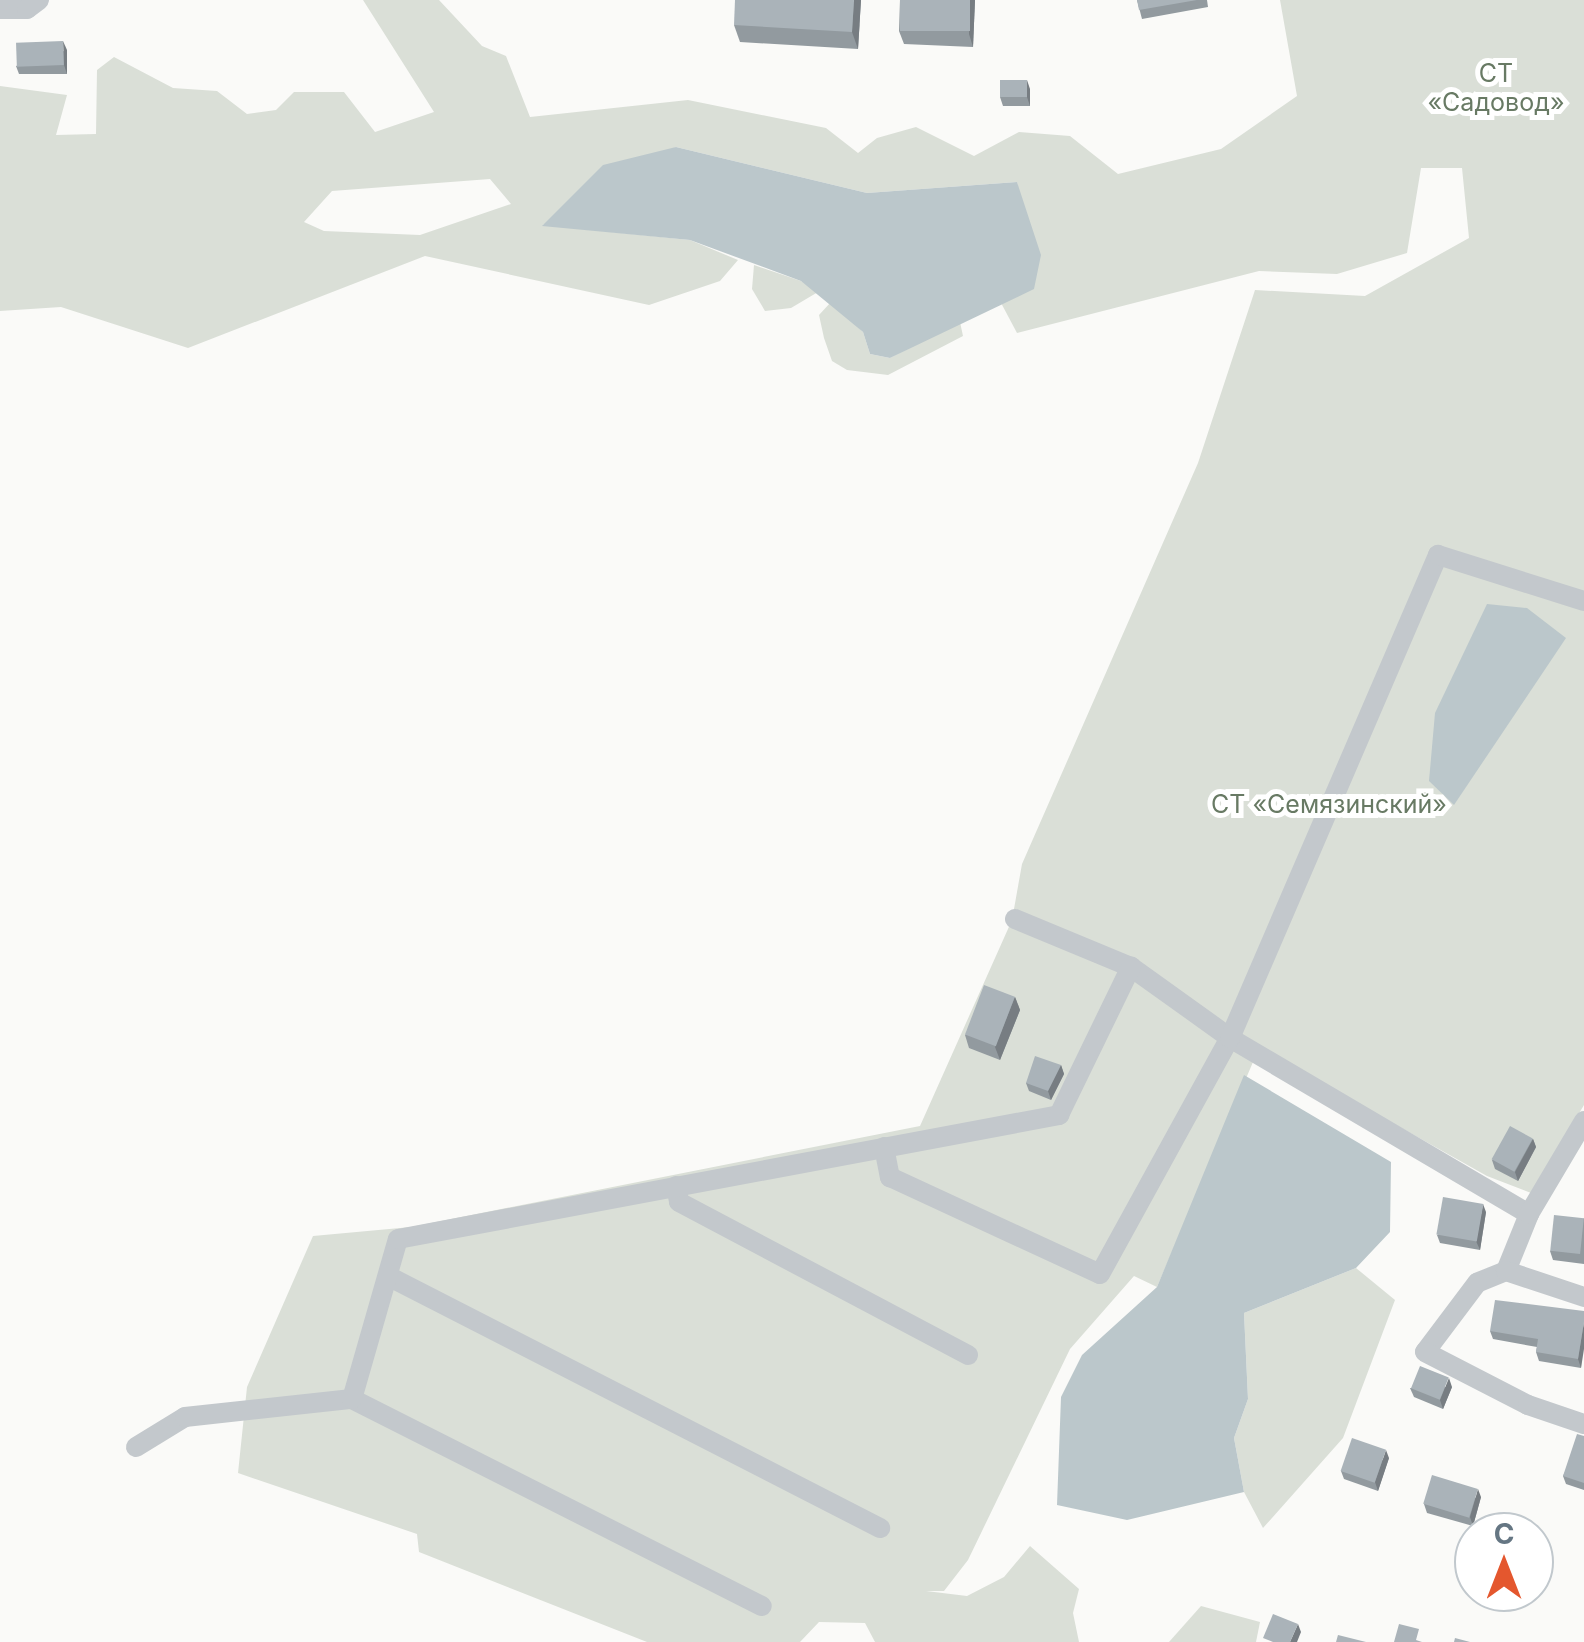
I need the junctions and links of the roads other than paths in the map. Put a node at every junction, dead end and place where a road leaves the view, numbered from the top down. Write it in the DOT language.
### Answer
graph roads {
  1 [pos="38,0"];
  2 [pos="0,8"];
  3 [pos="1584,601"];
  4 [pos="1014,919"];
  5 [pos="1131,968"];
  6 [pos="1230,1038"];
  7 [pos="1584,1122"];
  8 [pos="884,1148"];
  9 [pos="676,1186"];
  10 [pos="1529,1214"];
  11 [pos="1506,1271"];
  12 [pos="388,1276"];
  13 [pos="1584,1298"];
  14 [pos="968,1355"];
  15 [pos="352,1399"];
  16 [pos="1584,1424"];
  17 [pos="136,1446"];
  18 [pos="880,1528"];
  19 [pos="762,1606"];
  1 -- 2 [label="street"];
  3 -- 6 [label="street"];
  4 -- 5 [label="street"];
  5 -- 6 [label="street"];
  5 -- 8 [label="street"];
  6 -- 8 [label="street"];
  6 -- 10 [label="street"];
  7 -- 10 [label="street"];
  8 -- 9 [label="street"];
  9 -- 12 [label="street"];
  9 -- 14 [label="street"];
  10 -- 11 [label="street"];
  11 -- 13 [label="street"];
  11 -- 16 [label="street"];
  12 -- 15 [label="street"];
  12 -- 18 [label="street"];
  15 -- 17 [label="street"];
  15 -- 19 [label="street"];
}
